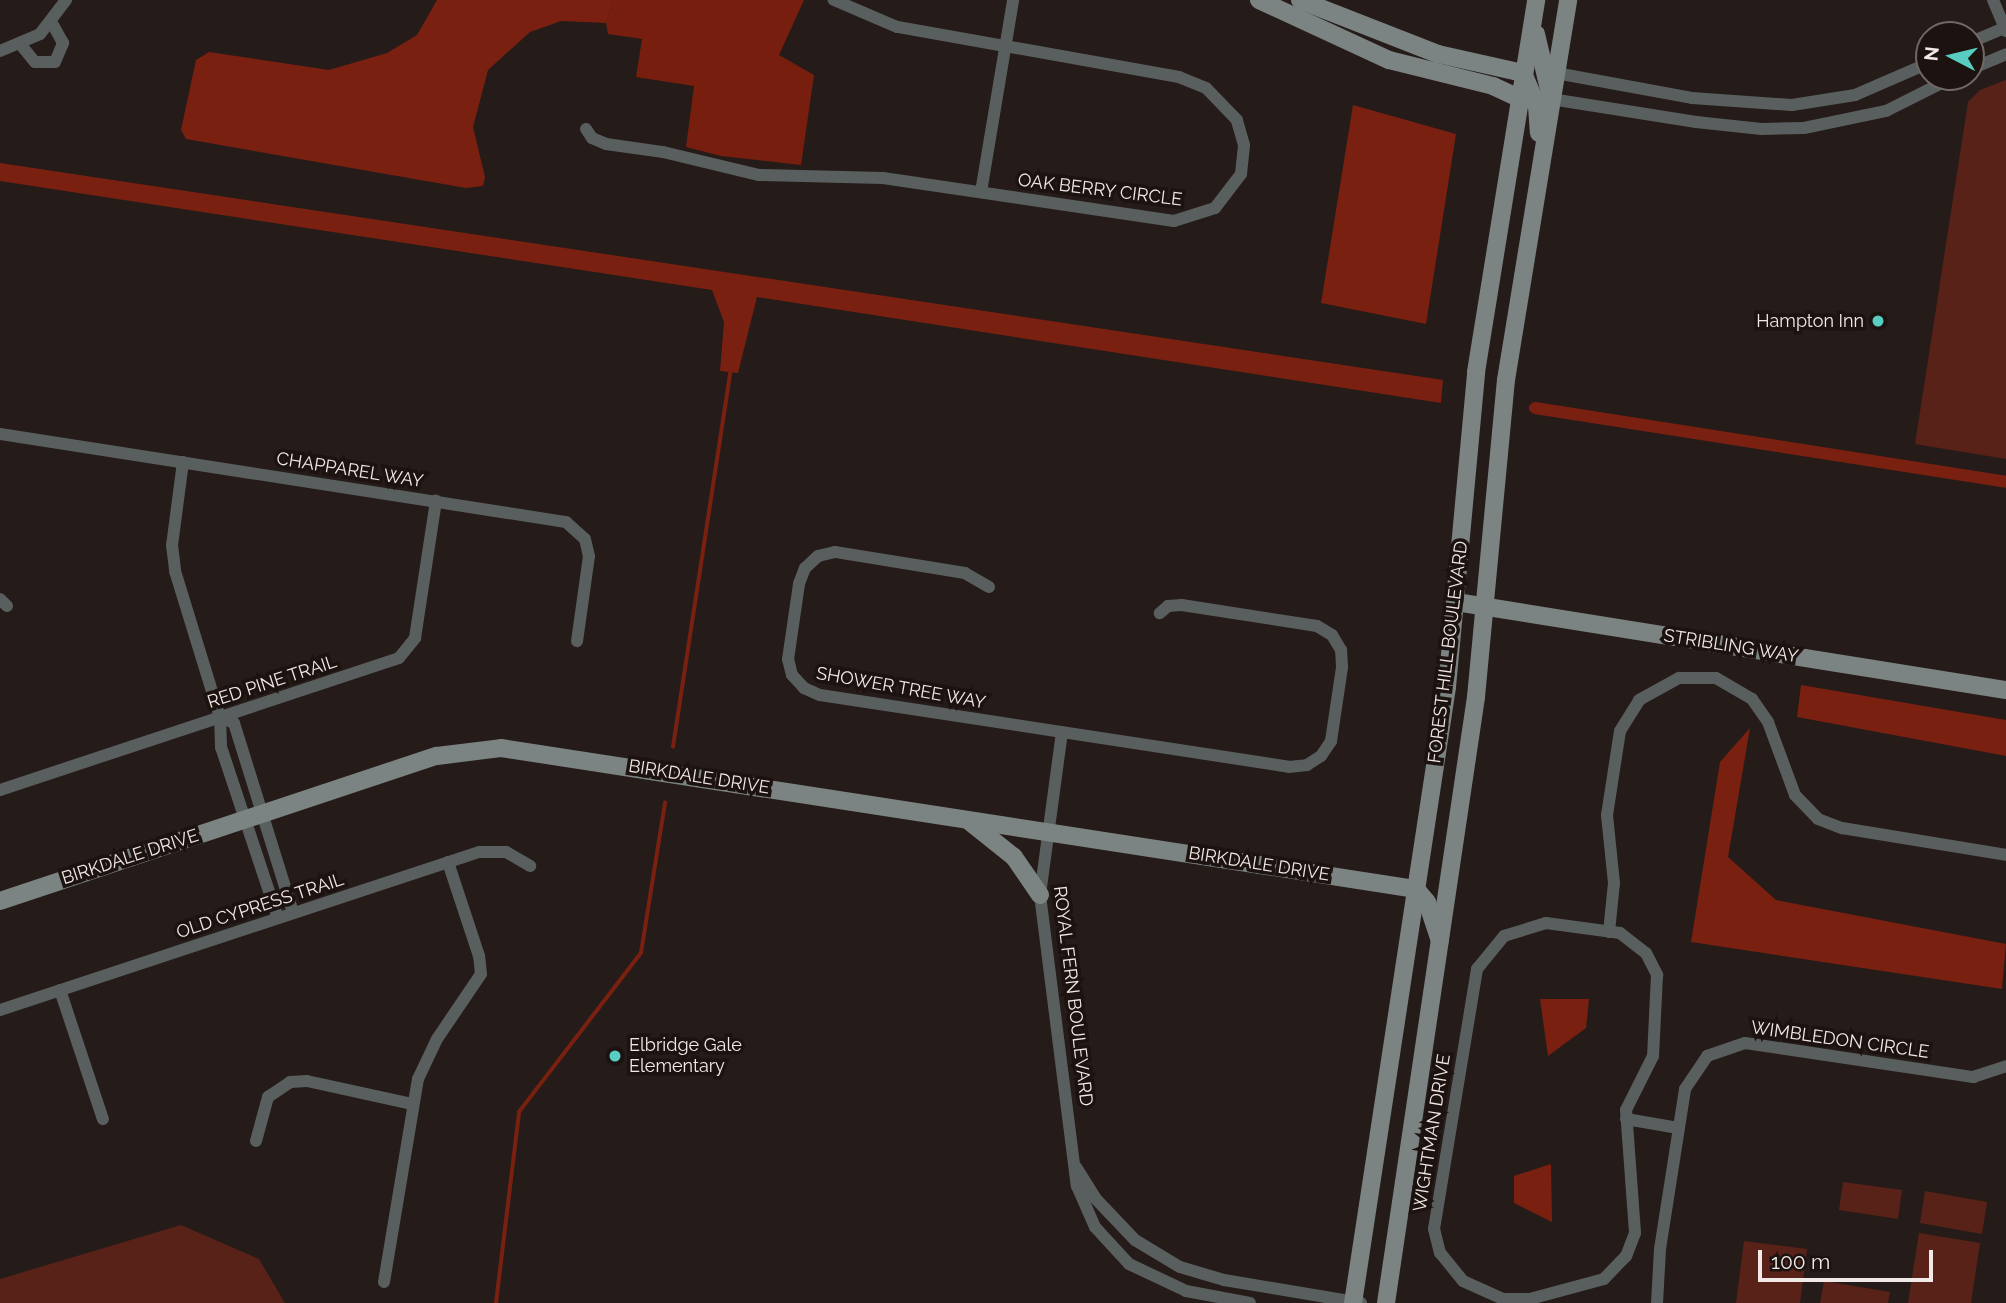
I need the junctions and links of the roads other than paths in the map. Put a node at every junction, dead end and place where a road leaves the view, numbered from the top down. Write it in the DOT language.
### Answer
graph roads {
  1 [pos="66,0"];
  2 [pos="834,0"];
  3 [pos="1013,0"];
  4 [pos="1259,0"];
  5 [pos="1300,0"];
  6 [pos="1568,0"];
  7 [pos="1993,0"];
  8 [pos="1535,8"];
  9 [pos="52,23"];
  10 [pos="2006,28"];
  11 [pos="1985,36"];
  12 [pos="21,45"];
  13 [pos="1006,47"];
  14 [pos="0,51"];
  15 [pos="2006,54"];
  16 [pos="1985,63"];
  17 [pos="1915,70"];
  18 [pos="1523,73"];
  19 [pos="1556,73"];
  20 [pos="1902,76"];
  21 [pos="1926,91"];
  22 [pos="1912,98"];
  23 [pos="1519,99"];
  24 [pos="1551,99"];
  25 [pos="586,129"];
  26 [pos="1540,167"];
  27 [pos="981,192"];
  28 [pos="0,434"];
  29 [pos="183,462"];
  30 [pos="436,501"];
  31 [pos="989,587"];
  32 [pos="1456,602"];
  33 [pos="1487,606"];
  34 [pos="1160,613"];
  35 [pos="577,641"];
  36 [pos="2006,690"];
  37 [pos="220,717"];
  38 [pos="1062,732"];
  39 [pos="0,790"];
  40 [pos="254,817"];
  41 [pos="964,818"];
  42 [pos="1047,830"];
  43 [pos="2006,855"];
  44 [pos="448,862"];
  45 [pos="530,866"];
  46 [pos="1416,889"];
  47 [pos="1040,895"];
  48 [pos="0,901"];
  49 [pos="293,914"];
  50 [pos="278,918"];
  51 [pos="1609,932"];
  52 [pos="1440,941"];
  53 [pos="60,990"];
  54 [pos="0,1010"];
  55 [pos="2006,1066"];
  56 [pos="412,1104"];
  57 [pos="103,1119"];
  58 [pos="1626,1119"];
  59 [pos="1678,1128"];
  60 [pos="256,1142"];
  61 [pos="1076,1166"];
  62 [pos="384,1282"];
  63 [pos="1356,1302"];
  64 [pos="1250,1303"];
  65 [pos="1386,1303"];
  66 [pos="1657,1303"];
  1 -- 9 [label="street"];
  2 -- 13 [label="street, OAK BERRY CIRCLE"];
  3 -- 13 [label="street"];
  4 -- 23 [label="main road"];
  5 -- 18 [label="main road"];
  6 -- 19 [label="main road, FOREST HILL BOULEVARD"];
  7 -- 10 [label="street"];
  8 -- 18 [label="main road, FOREST HILL BOULEVARD"];
  8 -- 24 [label="main road"];
  9 -- 12 [label="street"];
  9 -- 12 [label="street"];
  10 -- 11 [label="street"];
  12 -- 14 [label="street"];
  13 -- 27 [label="street"];
  13 -- 27 [label="street, OAK BERRY CIRCLE"];
  15 -- 16 [label="street"];
  17 -- 20 [label="street"];
  18 -- 23 [label="main road, FOREST HILL BOULEVARD"];
  18 -- 26 [label="main road"];
  19 -- 20 [label="street"];
  19 -- 24 [label="main road, FOREST HILL BOULEVARD"];
  20 -- 22 [label="street"];
  21 -- 22 [label="street"];
  22 -- 24 [label="street"];
  23 -- 32 [label="main road, FOREST HILL BOULEVARD"];
  24 -- 26 [label="main road, FOREST HILL BOULEVARD"];
  25 -- 27 [label="street, OAK BERRY CIRCLE"];
  26 -- 33 [label="main road, FOREST HILL BOULEVARD"];
  28 -- 29 [label="street, CHAPPAREL WAY"];
  29 -- 30 [label="street, CHAPPAREL WAY"];
  29 -- 37 [label="street"];
  30 -- 35 [label="street, CHAPPAREL WAY"];
  30 -- 37 [label="street, RED PINE TRAIL"];
  31 -- 38 [label="street, SHOWER TREE WAY"];
  32 -- 33 [label="main road, STRIBLING WAY"];
  32 -- 46 [label="main road, FOREST HILL BOULEVARD"];
  33 -- 36 [label="main road, STRIBLING WAY"];
  33 -- 52 [label="main road, FOREST HILL BOULEVARD"];
  34 -- 38 [label="street, SHOWER TREE WAY"];
  37 -- 39 [label="street, RED PINE TRAIL"];
  37 -- 40 [label="street"];
  37 -- 40 [label="street"];
  38 -- 42 [label="street"];
  40 -- 41 [label="main road, BIRKDALE DRIVE"];
  40 -- 48 [label="main road, BIRKDALE DRIVE"];
  40 -- 49 [label="street"];
  40 -- 50 [label="street"];
  41 -- 42 [label="main road, BIRKDALE DRIVE"];
  41 -- 47 [label="main road"];
  42 -- 46 [label="main road, BIRKDALE DRIVE"];
  42 -- 47 [label="street, ROYAL FERN BOULEVARD"];
  43 -- 51 [label="street"];
  44 -- 45 [label="street, OLD CYPRESS TRAIL"];
  44 -- 49 [label="street, OLD CYPRESS TRAIL"];
  44 -- 56 [label="street"];
  46 -- 52 [label="main road"];
  46 -- 63 [label="main road, FOREST HILL BOULEVARD"];
  47 -- 61 [label="street, ROYAL FERN BOULEVARD"];
  49 -- 50 [label="street, OLD CYPRESS TRAIL"];
  50 -- 53 [label="street, OLD CYPRESS TRAIL"];
  51 -- 58 [label="street, WIGHTMAN DRIVE"];
  51 -- 58 [label="street, WIGHTMAN DRIVE"];
  52 -- 65 [label="main road, FOREST HILL BOULEVARD"];
  53 -- 54 [label="street, OLD CYPRESS TRAIL"];
  53 -- 57 [label="street"];
  55 -- 59 [label="street, WIMBLEDON CIRCLE"];
  56 -- 60 [label="street"];
  56 -- 62 [label="street"];
  58 -- 59 [label="street"];
  59 -- 66 [label="street, WIMBLEDON CIRCLE"];
  61 -- 63 [label="street, ROYAL FERN BOULEVARD"];
  61 -- 64 [label="street, ROYAL FERN BOULEVARD"];
}
